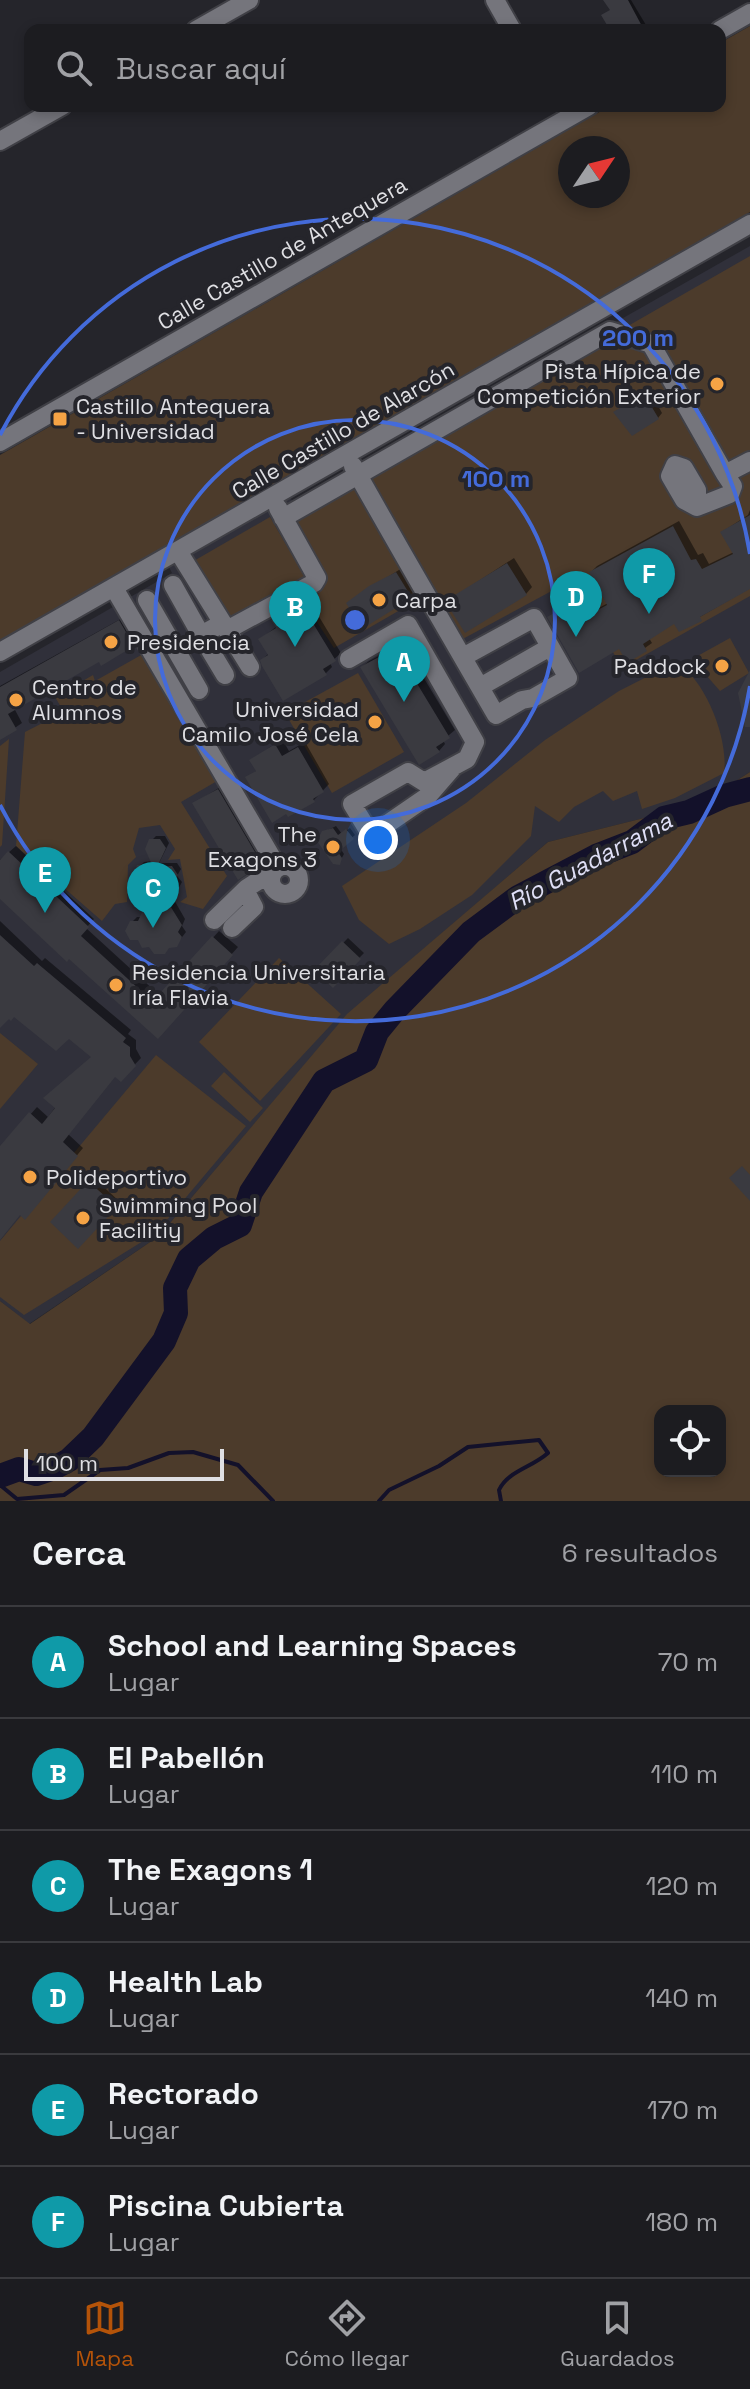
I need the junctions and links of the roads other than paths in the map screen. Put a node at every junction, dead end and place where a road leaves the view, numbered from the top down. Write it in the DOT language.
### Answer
graph roads {
  1 [pos="249,0"];
  2 [pos="495,0"];
  3 [pos="750,13"];
  4 [pos="207,24"];
  5 [pos="509,24"];
  6 [pos="726,27"];
  7 [pos="51,112"];
  8 [pos="559,113"];
  9 [pos="0,141"];
  10 [pos="750,224"];
  11 [pos="0,442"];
  12 [pos="347,455"];
  13 [pos="750,461"];
  14 [pos="358,475"];
  15 [pos="736,482"];
  16 [pos="272,498"];
  17 [pos="697,507"];
  18 [pos="283,518"];
  19 [pos="178,551"];
  20 [pos="193,574"];
  21 [pos="173,585"];
  22 [pos="114,588"];
  23 [pos="147,600"];
  24 [pos="435,609"];
  25 [pos="129,610"];
  26 [pos="408,625"];
  27 [pos="225,627"];
  28 [pos="201,635"];
  29 [pos="550,647"];
  30 [pos="0,652"];
  31 [pos="463,657"];
  32 [pos="349,659"];
  33 [pos="250,667"];
  34 [pos="225,675"];
  35 [pos="480,687"];
  36 [pos="199,690"];
  37 [pos="496,715"];
  38 [pos="475,742"];
  39 [pos="454,766"];
  40 [pos="245,890"];
  41 [pos="214,920"];
  42 [pos="232,928"];
  1 -- 4 [label="street"];
  2 -- 5 [label="street"];
  3 -- 6 [label="street"];
  7 -- 9 [label="street"];
  8 -- 11 [label="street, Calle Castillo de Antequera"];
  10 -- 12 [label="street, Calle Castillo de Alarcón"];
  12 -- 14 [label="street"];
  12 -- 16 [label="street, Calle Castillo de Alarcón"];
  13 -- 15 [label="street"];
  14 -- 15 [label="street"];
  14 -- 18 [label="street"];
  14 -- 24 [label="street"];
  15 -- 17 [label="street"];
  16 -- 18 [label="street"];
  16 -- 19 [label="street, Calle Castillo de Alarcón"];
  18 -- 27 [label="street"];
  19 -- 20 [label="street"];
  19 -- 22 [label="street, Calle Castillo de Alarcón"];
  20 -- 21 [label="street"];
  20 -- 27 [label="street"];
  21 -- 23 [label="street"];
  21 -- 28 [label="street"];
  22 -- 25 [label="street"];
  22 -- 30 [label="street, Calle Castillo de Alarcón"];
  23 -- 25 [label="street"];
  23 -- 36 [label="street"];
  24 -- 26 [label="street"];
  24 -- 31 [label="street"];
  25 -- 40 [label="street"];
  26 -- 32 [label="street"];
  26 -- 38 [label="street"];
  27 -- 28 [label="street"];
  27 -- 33 [label="street"];
  28 -- 34 [label="street"];
  29 -- 31 [label="street"];
  29 -- 35 [label="street"];
  29 -- 37 [label="street"];
  31 -- 35 [label="street"];
  35 -- 37 [label="street"];
  37 -- 38 [label="street"];
  38 -- 39 [label="street"];
  39 -- 39 [label="street"];
  40 -- 41 [label="street"];
  40 -- 42 [label="street"];
}
